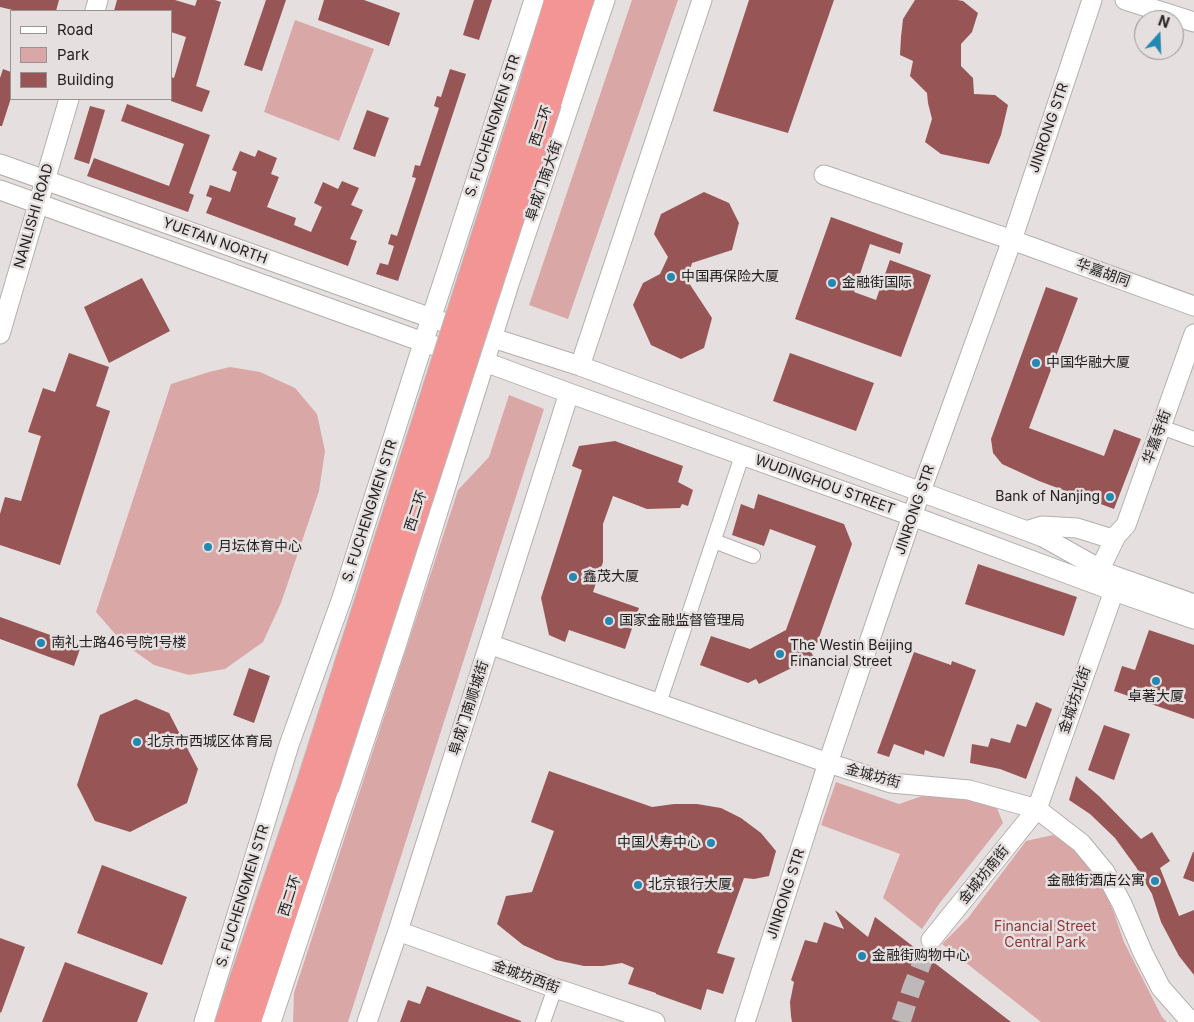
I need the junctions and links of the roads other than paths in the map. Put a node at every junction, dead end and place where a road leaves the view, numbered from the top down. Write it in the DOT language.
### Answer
graph roads {
  1 [pos="534,0"];
  2 [pos="557,0"];
  3 [pos="581,0"];
  4 [pos="605,0"];
  5 [pos="702,0"];
  6 [pos="1092,0"];
  7 [pos="1125,0"];
  8 [pos="1194,22"];
  9 [pos="69,100"];
  10 [pos="538,101"];
  11 [pos="0,164"];
  12 [pos="824,175"];
  13 [pos="45,180"];
  14 [pos="0,190"];
  15 [pos="38,204"];
  16 [pos="1012,240"];
  17 [pos="449,264"];
  18 [pos="509,284"];
  19 [pos="1194,306"];
  20 [pos="431,318"];
  21 [pos="0,334"];
  22 [pos="1194,334"];
  23 [pos="493,337"];
  24 [pos="423,342"];
  25 [pos="485,362"];
  26 [pos="580,366"];
  27 [pos="569,393"];
  28 [pos="1161,427"];
  29 [pos="1194,439"];
  30 [pos="742,456"];
  31 [pos="920,492"];
  32 [pos="912,516"];
  33 [pos="1027,531"];
  34 [pos="1116,536"];
  35 [pos="714,542"];
  36 [pos="753,556"];
  37 [pos="1100,569"];
  38 [pos="1114,591"];
  39 [pos="1194,604"];
  40 [pos="1194,619"];
  41 [pos="489,644"];
  42 [pos="659,703"];
  43 [pos="828,764"];
  44 [pos="1037,809"];
  45 [pos="398,931"];
  46 [pos="931,940"];
  47 [pos="555,988"];
  48 [pos="204,1022"];
  49 [pos="228,1022"];
  50 [pos="248,1022"];
  51 [pos="271,1022"];
  52 [pos="367,1022"];
  53 [pos="543,1022"];
  54 [pos="655,1022"];
  55 [pos="744,1022"];
  56 [pos="1191,1022"];
  1 -- 17 [label="street, S. FUCHENGMEN STR"];
  2 -- 10 [label="highway, 西二环"];
  3 -- 10 [label="highway, 西二环"];
  4 -- 18 [label="street, 阜成门南大街"];
  5 -- 26 [label="street"];
  6 -- 16 [label="street, JINRONG STR"];
  7 -- 8 [label="street"];
  9 -- 13 [label="street, NANLISHI ROAD"];
  10 -- 49 [label="highway, 西二环, bridge"];
  10 -- 50 [label="highway, 西二环, bridge"];
  11 -- 13 [label="street, YUETAN NORTH"];
  12 -- 16 [label="street, 华嘉胡同"];
  13 -- 15 [label="street, NANLISHI ROAD"];
  13 -- 20 [label="street, YUETAN NORTH"];
  14 -- 15 [label="street, YUETAN NORTH"];
  15 -- 21 [label="street, NANLISHI ROAD"];
  15 -- 24 [label="street, YUETAN NORTH"];
  16 -- 19 [label="street, 华嘉胡同"];
  16 -- 31 [label="street, JINRONG STR"];
  17 -- 18 [label="street"];
  17 -- 20 [label="street, S. FUCHENGMEN STR"];
  18 -- 23 [label="street, 阜成门南大街"];
  20 -- 23 [label="street, YUETAN NORTH"];
  20 -- 24 [label="street, S. FUCHENGMEN STR"];
  22 -- 28 [label="street, 华嘉寺街"];
  23 -- 25 [label="street, 阜成门南大街"];
  23 -- 26 [label="street, WUDINGHOU STREET"];
  24 -- 25 [label="street, YUETAN NORTH"];
  24 -- 48 [label="street, S. FUCHENGMEN STR"];
  25 -- 27 [label="street, WUDINGHOU STREET"];
  25 -- 51 [label="street"];
  26 -- 31 [label="street, WUDINGHOU STREET"];
  27 -- 30 [label="street, WUDINGHOU STREET"];
  27 -- 41 [label="street, 阜成门南顺城街"];
  28 -- 29 [label="street"];
  28 -- 34 [label="street, 华嘉寺街"];
  30 -- 32 [label="street, WUDINGHOU STREET"];
  30 -- 35 [label="street"];
  31 -- 32 [label="street, JINRONG STR"];
  31 -- 33 [label="street, WUDINGHOU STREET"];
  32 -- 38 [label="street, WUDINGHOU STREET"];
  32 -- 43 [label="street, JINRONG STR"];
  33 -- 34 [label="street"];
  33 -- 37 [label="street, WUDINGHOU STREET"];
  34 -- 37 [label="street, 华嘉寺街"];
  35 -- 36 [label="street"];
  35 -- 42 [label="street"];
  37 -- 39 [label="street, WUDINGHOU STREET"];
  38 -- 40 [label="street, WUDINGHOU STREET"];
  38 -- 44 [label="street, 金城坊北街"];
  41 -- 42 [label="street, 金城坊街"];
  41 -- 45 [label="street, 阜成门南顺城街"];
  42 -- 43 [label="street, 金城坊街"];
  43 -- 44 [label="street, 金城坊街"];
  43 -- 55 [label="street, JINRONG STR"];
  44 -- 46 [label="street, 金城坊南街"];
  44 -- 56 [label="street, 金城坊街"];
  45 -- 47 [label="street, 金城坊西街"];
  45 -- 52 [label="street, 阜成门南顺城街"];
  47 -- 53 [label="street"];
  47 -- 54 [label="street, 金城坊西街"];
}
